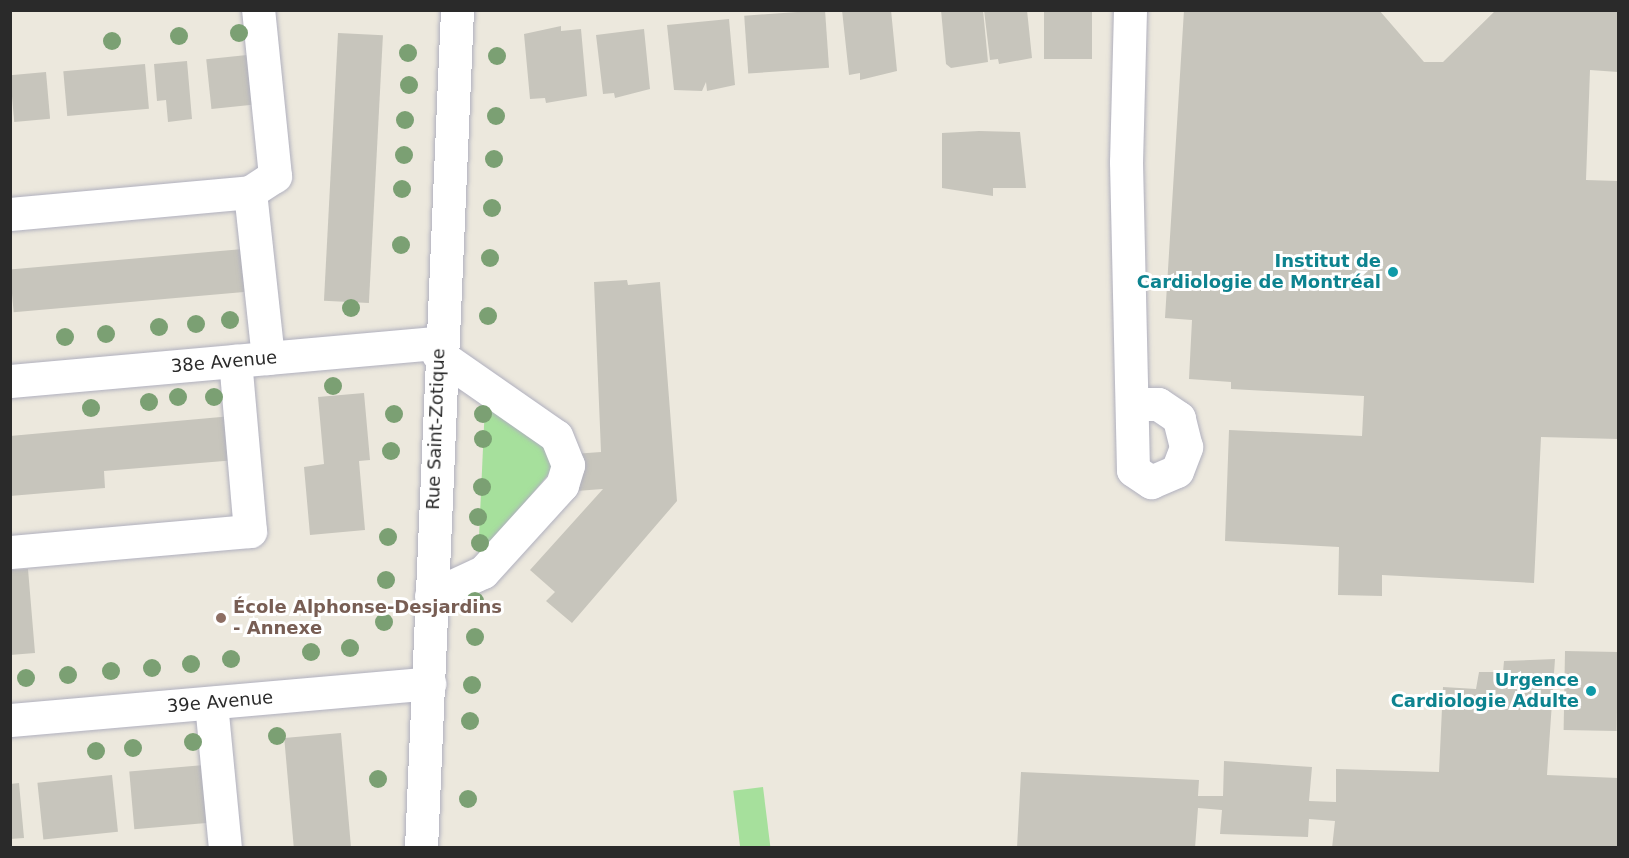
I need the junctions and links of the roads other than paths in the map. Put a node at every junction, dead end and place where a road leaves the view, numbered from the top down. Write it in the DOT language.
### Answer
graph roads {
  1 [pos="258,10"];
  2 [pos="457,10"];
  3 [pos="1130,10"];
  4 [pos="250,192"];
  5 [pos="10,214"];
  6 [pos="438,348"];
  7 [pos="268,358"];
  8 [pos="235,361"];
  9 [pos="10,381"];
  10 [pos="1135,404"];
  11 [pos="10,552"];
  12 [pos="431,596"];
  13 [pos="429,682"];
  14 [pos="211,703"];
  15 [pos="10,720"];
  16 [pos="225,848"];
  17 [pos="421,848"];
  1 -- 4 [label="street"];
  2 -- 6 [label="street, Rue Saint-Zotique"];
  3 -- 10 [label="street"];
  4 -- 5 [label="street"];
  4 -- 7 [label="street"];
  6 -- 7 [label="street, 38e Avenue"];
  6 -- 12 [label="street, Rue Saint-Zotique"];
  6 -- 12 [label="street"];
  7 -- 8 [label="street, 38e Avenue"];
  8 -- 9 [label="street, 38e Avenue"];
  8 -- 11 [label="street"];
  10 -- 10 [label="street"];
  12 -- 13 [label="street, Rue Saint-Zotique"];
  13 -- 14 [label="street, 39e Avenue"];
  13 -- 17 [label="street, Rue Saint-Zotique"];
  14 -- 15 [label="street, 39e Avenue"];
  14 -- 16 [label="street"];
}
